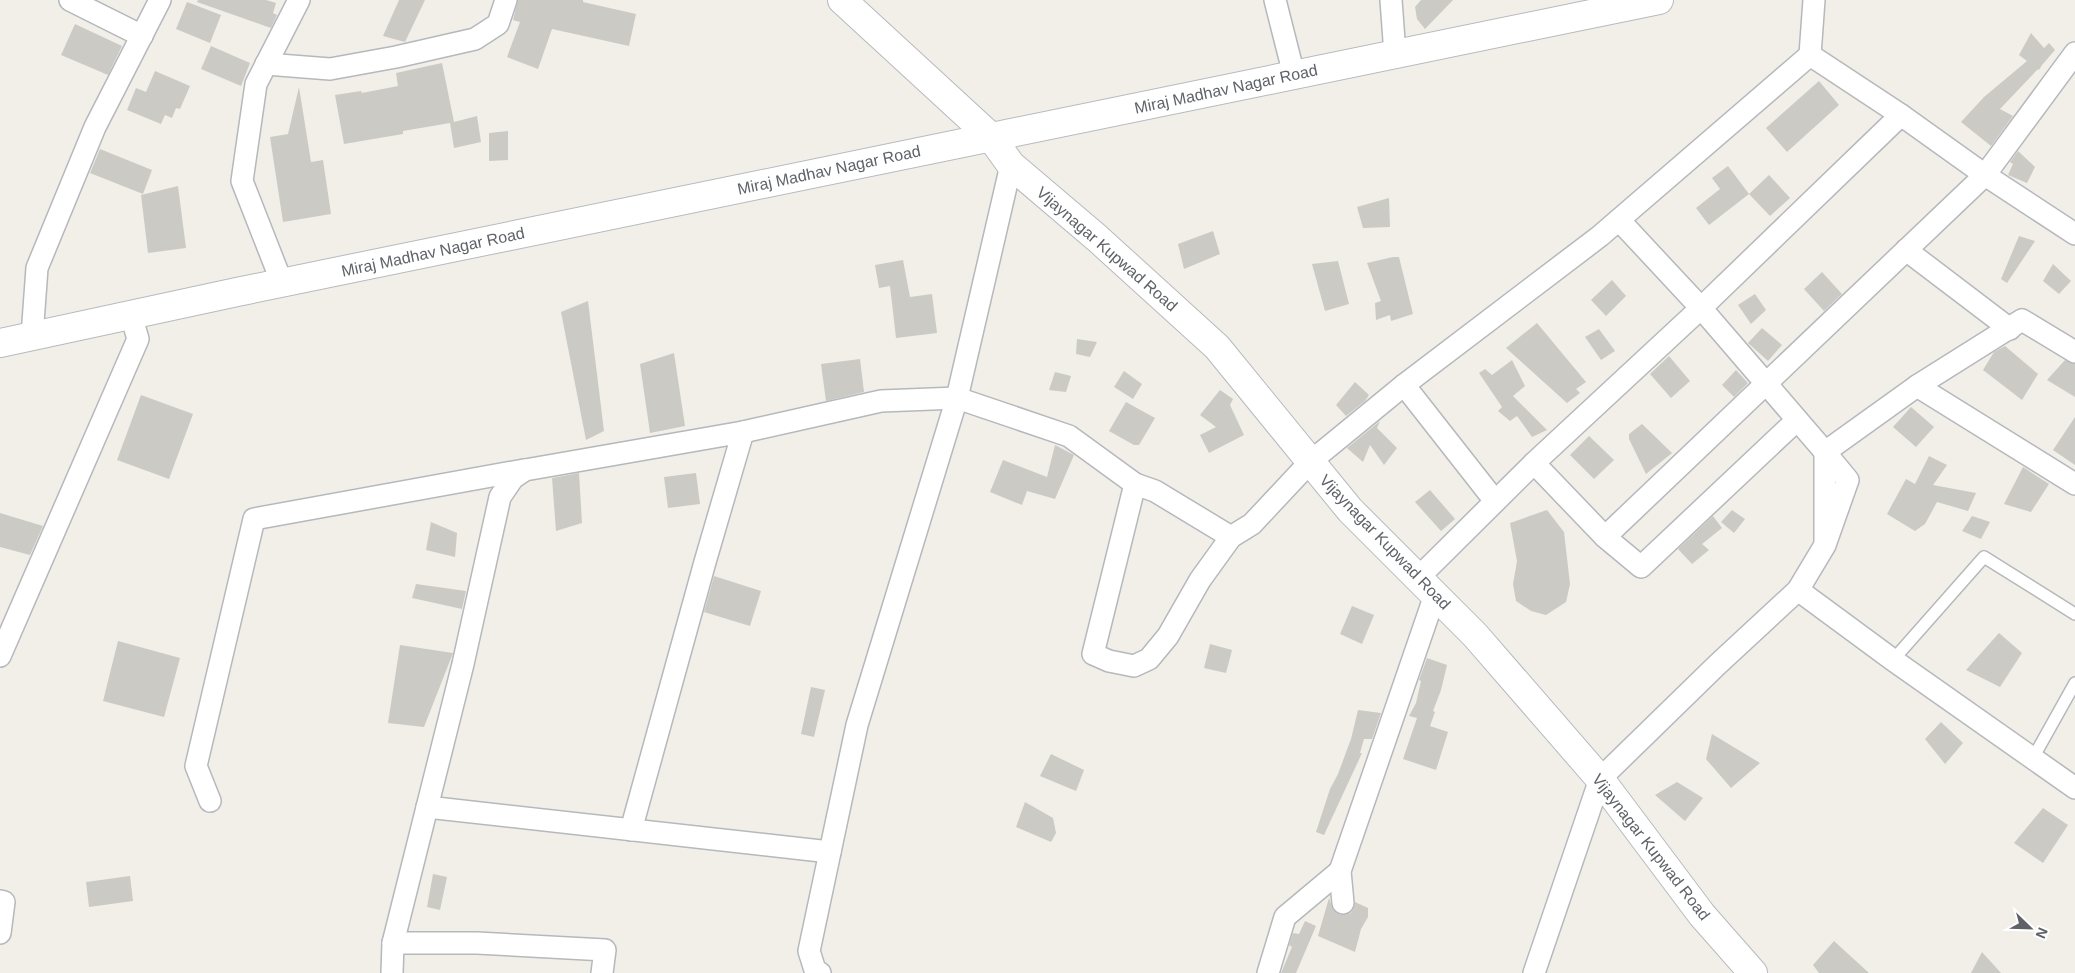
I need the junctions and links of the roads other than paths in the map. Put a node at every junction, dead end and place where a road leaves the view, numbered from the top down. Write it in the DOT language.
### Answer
graph roads {
  1 [pos="70,0"];
  2 [pos="160,0"];
  3 [pos="299,0"];
  4 [pos="506,0"];
  5 [pos="842,0"];
  6 [pos="1275,0"];
  7 [pos="1391,0"];
  8 [pos="1659,0"];
  9 [pos="1814,0"];
  10 [pos="142,36"];
  11 [pos="2075,53"];
  12 [pos="1395,54"];
  13 [pos="1810,55"];
  14 [pos="266,64"];
  15 [pos="1294,75"];
  16 [pos="1901,115"];
  17 [pos="992,137"];
  18 [pos="1011,165"];
  19 [pos="1985,175"];
  20 [pos="1618,220"];
  21 [pos="2075,234"];
  22 [pos="1906,250"];
  23 [pos="282,283"];
  24 [pos="1701,308"];
  25 [pos="131,315"];
  26 [pos="2010,329"];
  27 [pos="32,336"];
  28 [pos="0,343"];
  29 [pos="2075,352"];
  30 [pos="1767,384"];
  31 [pos="1404,385"];
  32 [pos="1917,386"];
  33 [pos="957,398"];
  34 [pos="1797,420"];
  35 [pos="743,432"];
  36 [pos="1825,452"];
  37 [pos="1310,462"];
  38 [pos="1534,462"];
  39 [pos="525,470"];
  40 [pos="1134,484"];
  41 [pos="2075,484"];
  42 [pos="1495,501"];
  43 [pos="1231,537"];
  44 [pos="1604,537"];
  45 [pos="1427,587"];
  46 [pos="1798,590"];
  47 [pos="2075,614"];
  48 [pos="0,656"];
  49 [pos="1893,660"];
  50 [pos="2075,683"];
  51 [pos="2033,758"];
  52 [pos="1600,780"];
  53 [pos="2075,788"];
  54 [pos="210,801"];
  55 [pos="427,807"];
  56 [pos="631,830"];
  57 [pos="830,852"];
  58 [pos="1340,871"];
  59 [pos="0,900"];
  60 [pos="1343,903"];
  61 [pos="0,933"];
  62 [pos="393,943"];
  63 [pos="392,973"];
  64 [pos="602,973"];
  65 [pos="820,973"];
  66 [pos="1268,973"];
  67 [pos="1534,973"];
  68 [pos="1753,973"];
  1 -- 10 [label="street"];
  2 -- 10 [label="street"];
  3 -- 14 [label="street"];
  4 -- 14 [label="street"];
  5 -- 17 [label="street, Vijaynagar Kupwad Road"];
  6 -- 15 [label="street"];
  7 -- 12 [label="street"];
  8 -- 12 [label="street, Miraj Madhav Nagar Road"];
  9 -- 13 [label="street"];
  10 -- 27 [label="street"];
  11 -- 19 [label="street"];
  12 -- 15 [label="street, Miraj Madhav Nagar Road"];
  13 -- 16 [label="street"];
  13 -- 20 [label="street"];
  14 -- 23 [label="street"];
  15 -- 17 [label="street, Miraj Madhav Nagar Road"];
  16 -- 19 [label="street"];
  16 -- 24 [label="street"];
  17 -- 18 [label="street, Vijaynagar Kupwad Road"];
  17 -- 23 [label="street, Miraj Madhav Nagar Road"];
  18 -- 33 [label="street"];
  18 -- 37 [label="street, Vijaynagar Kupwad Road"];
  19 -- 21 [label="street"];
  19 -- 22 [label="street"];
  20 -- 24 [label="street"];
  20 -- 31 [label="street"];
  22 -- 26 [label="street"];
  22 -- 30 [label="street"];
  23 -- 25 [label="street, Miraj Madhav Nagar Road"];
  24 -- 30 [label="street"];
  24 -- 38 [label="street"];
  25 -- 27 [label="street, Miraj Madhav Nagar Road"];
  25 -- 48 [label="street"];
  26 -- 29 [label="street"];
  26 -- 32 [label="street"];
  27 -- 28 [label="street, Miraj Madhav Nagar Road"];
  30 -- 34 [label="street"];
  30 -- 44 [label="street"];
  31 -- 37 [label="street"];
  31 -- 42 [label="street"];
  32 -- 36 [label="street"];
  32 -- 41 [label="street"];
  33 -- 35 [label="street"];
  33 -- 40 [label="street"];
  33 -- 57 [label="street"];
  34 -- 36 [label="street"];
  34 -- 44 [label="street"];
  35 -- 39 [label="street"];
  35 -- 56 [label="street"];
  36 -- 46 [label="street"];
  37 -- 43 [label="street"];
  37 -- 45 [label="street, Vijaynagar Kupwad Road"];
  38 -- 42 [label="street"];
  38 -- 44 [label="street"];
  39 -- 54 [label="street"];
  39 -- 55 [label="street"];
  40 -- 43 [label="street"];
  40 -- 43 [label="street"];
  42 -- 45 [label="street"];
  45 -- 52 [label="street, Vijaynagar Kupwad Road"];
  45 -- 58 [label="street"];
  46 -- 49 [label="street"];
  46 -- 52 [label="street"];
  47 -- 49 [label="lane"];
  49 -- 51 [label="street"];
  50 -- 51 [label="lane"];
  51 -- 53 [label="street"];
  52 -- 67 [label="street"];
  52 -- 68 [label="street, Vijaynagar Kupwad Road"];
  55 -- 56 [label="street"];
  55 -- 62 [label="street"];
  56 -- 57 [label="street"];
  57 -- 65 [label="street"];
  58 -- 60 [label="street"];
  58 -- 66 [label="street"];
  59 -- 61 [label="street"];
  62 -- 63 [label="street"];
  62 -- 64 [label="street"];
}
